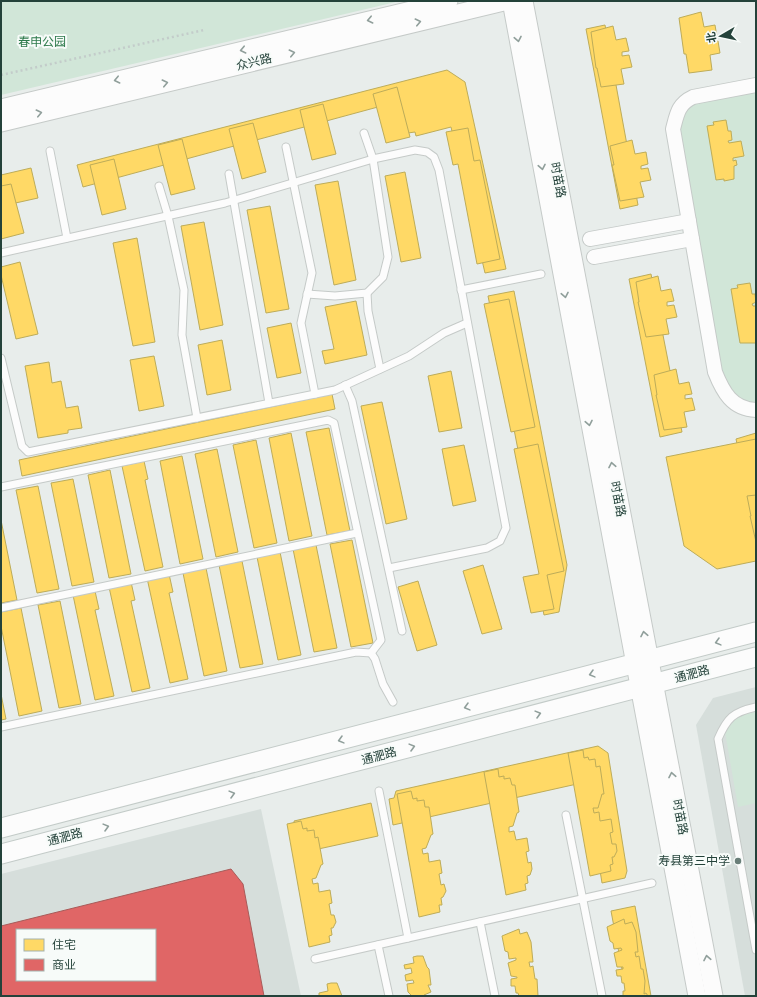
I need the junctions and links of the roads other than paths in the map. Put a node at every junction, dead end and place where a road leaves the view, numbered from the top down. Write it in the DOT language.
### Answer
graph roads {
  1 [pos="449,1"];
  2 [pos="509,1"];
  3 [pos="524,1"];
  4 [pos="756,85"];
  5 [pos="1,108"];
  6 [pos="1,123"];
  7 [pos="364,133"];
  8 [pos="286,147"];
  9 [pos="50,151"];
  10 [pos="373,159"];
  11 [pos="230,174"];
  12 [pos="159,186"];
  13 [pos="168,216"];
  14 [pos="689,221"];
  15 [pos="67,238"];
  16 [pos="590,239"];
  17 [pos="692,239"];
  18 [pos="1,253"];
  19 [pos="594,257"];
  20 [pos="541,274"];
  21 [pos="461,290"];
  22 [pos="367,293"];
  23 [pos="307,294"];
  24 [pos="467,323"];
  25 [pos="1,358"];
  26 [pos="380,369"];
  27 [pos="345,385"];
  28 [pos="315,394"];
  29 [pos="269,403"];
  30 [pos="756,410"];
  31 [pos="197,418"];
  32 [pos="1,487"];
  33 [pos="357,533"];
  34 [pos="389,568"];
  35 [pos="1,608"];
  36 [pos="402,631"];
  37 [pos="756,632"];
  38 [pos="371,653"];
  39 [pos="756,657"];
  40 [pos="641,662"];
  41 [pos="646,686"];
  42 [pos="393,702"];
  43 [pos="756,707"];
  44 [pos="1,727"];
  45 [pos="379,791"];
  46 [pos="566,815"];
  47 [pos="1,828"];
  48 [pos="1,854"];
  49 [pos="652,883"];
  50 [pos="480,922"];
  51 [pos="408,938"];
  52 [pos="378,945"];
  53 [pos="756,950"];
  54 [pos="315,959"];
  55 [pos="389,996"];
  56 [pos="495,996"];
  57 [pos="602,996"];
  58 [pos="697,996"];
  59 [pos="714,996"];
  1 -- 5 [label="street, 众兴路, one-way"];
  6 -- 2 [label="street, 众兴路, one-way"];
  2 -- 40 [label="street, 时苗路, one-way"];
  40 -- 3 [label="street, 时苗路, one-way"];
  4 -- 14 [label="street"];
  7 -- 10 [label="lane"];
  8 -- 23 [label="lane"];
  9 -- 15 [label="lane"];
  10 -- 13 [label="lane"];
  10 -- 21 [label="lane"];
  10 -- 22 [label="lane"];
  11 -- 29 [label="lane"];
  12 -- 13 [label="lane"];
  13 -- 15 [label="lane"];
  13 -- 31 [label="lane"];
  14 -- 16 [label="street"];
  14 -- 17 [label="street"];
  15 -- 18 [label="lane"];
  17 -- 19 [label="street"];
  17 -- 30 [label="street"];
  20 -- 21 [label="lane"];
  21 -- 24 [label="lane"];
  22 -- 23 [label="lane"];
  22 -- 26 [label="lane"];
  23 -- 28 [label="lane"];
  24 -- 26 [label="lane"];
  24 -- 34 [label="lane"];
  25 -- 31 [label="lane"];
  26 -- 27 [label="lane"];
  27 -- 28 [label="lane"];
  27 -- 34 [label="lane"];
  28 -- 29 [label="lane"];
  29 -- 31 [label="lane"];
  32 -- 38 [label="lane"];
  33 -- 35 [label="lane"];
  34 -- 36 [label="lane"];
  37 -- 40 [label="main road, 通淝路, one-way"];
  38 -- 42 [label="lane"];
  38 -- 44 [label="lane"];
  39 -- 41 [label="main road, 通淝路"];
  40 -- 41 [label="street, 时苗路"];
  40 -- 47 [label="main road, 通淝路, one-way"];
  48 -- 41 [label="main road, 通淝路, one-way"];
  41 -- 58 [label="street, 时苗路"];
  59 -- 41 [label="street, 时苗路, one-way"];
  43 -- 53 [label="lane"];
  45 -- 51 [label="lane"];
  46 -- 57 [label="lane"];
  49 -- 50 [label="lane"];
  50 -- 51 [label="lane"];
  50 -- 56 [label="lane"];
  51 -- 52 [label="lane"];
  52 -- 54 [label="lane"];
  52 -- 55 [label="lane"];
}
